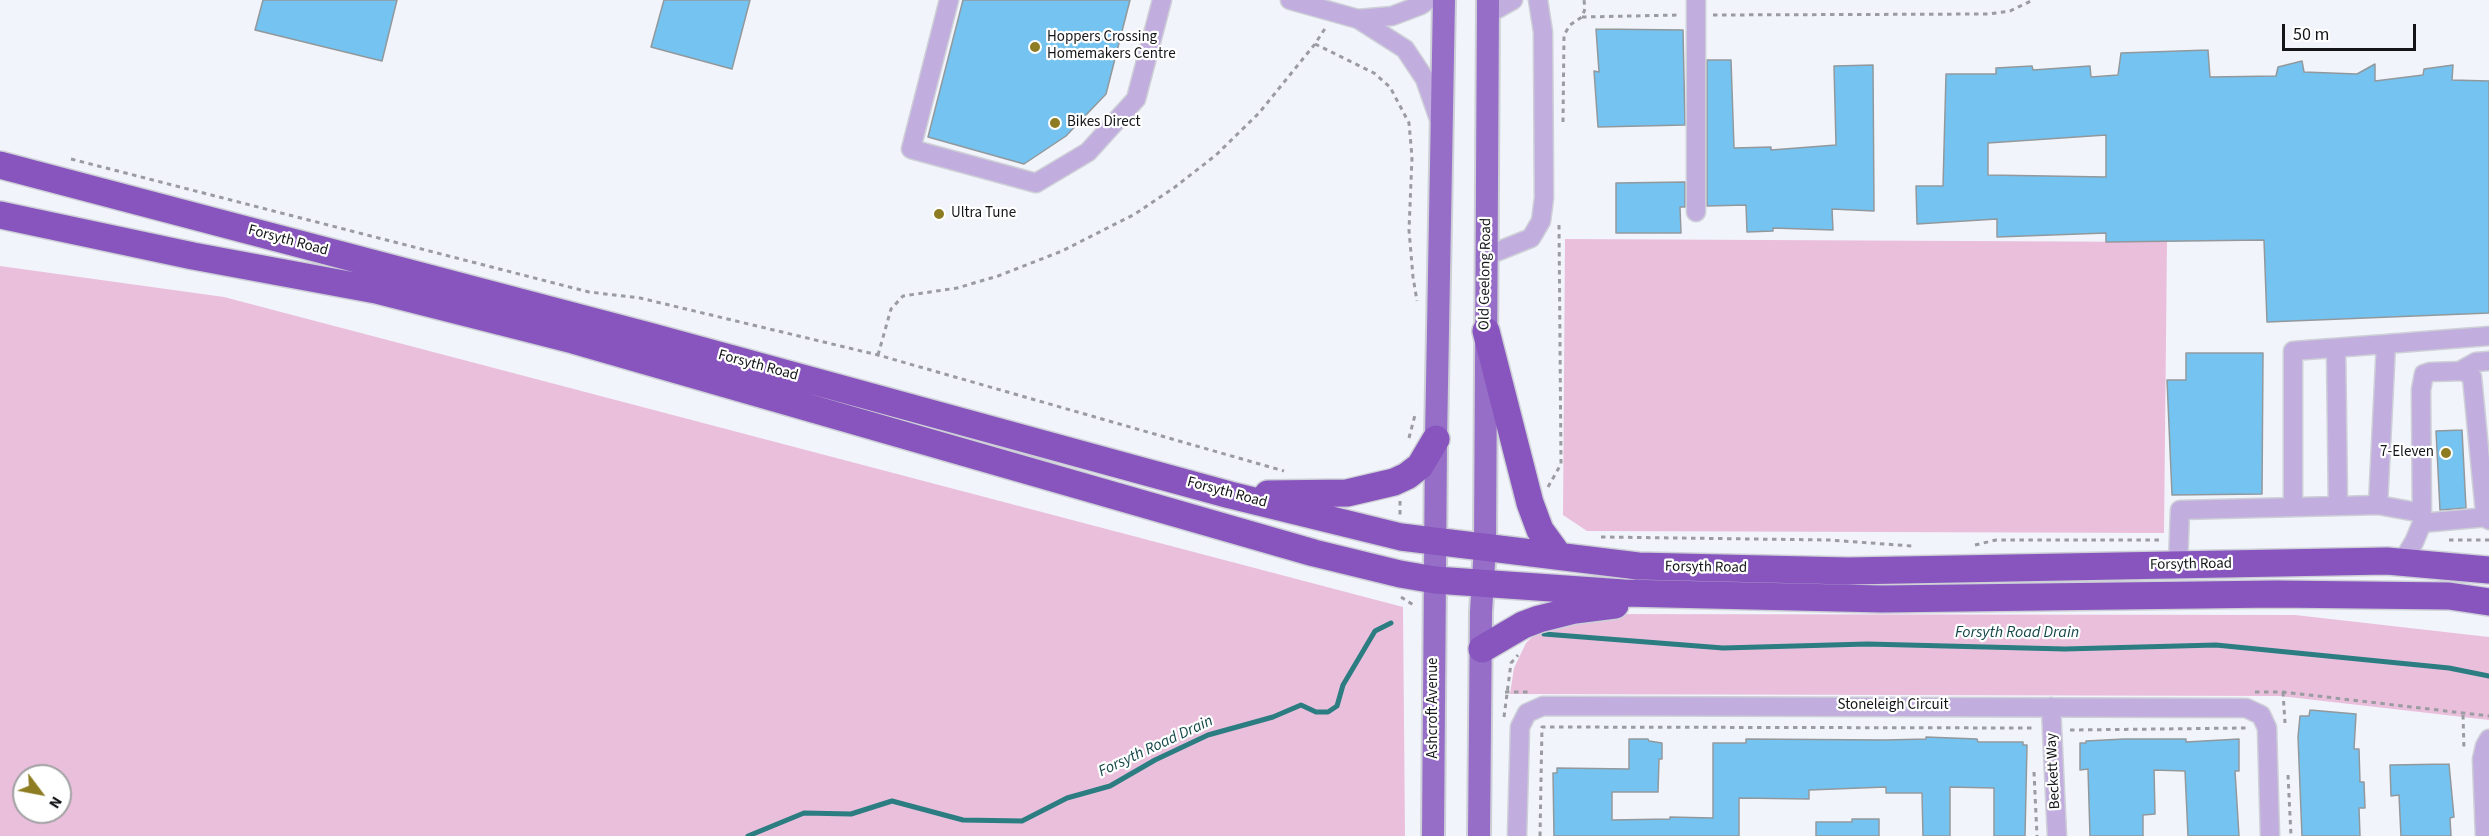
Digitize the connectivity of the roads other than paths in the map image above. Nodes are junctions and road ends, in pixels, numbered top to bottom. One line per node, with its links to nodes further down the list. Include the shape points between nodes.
1 (949, 0): 2 (street, via 911,149 1036,183 1088,152 1136,99)
2 (1162, 0)
3 (1290, 0): 8 (street)
4 (1428, 0): 11 (street, via 1392,16)
5 (1444, 0): 12 (main road)
6 (1513, 0): 9 (street)
7 (1538, 0): 16 (street, via 1543,32 1541,221 1531,238)
8 (1329, 6): 11 (street)
9 (1488, 7): 16 (main road, Old Geelong Road)
10 (1696, 8): 14 (street)
11 (1358, 19): 12 (street, via 1405,49 1425,80)
12 (1442, 126): 23 (main road)
13 (0, 165): 24 (highway, Forsyth Road, via 649,336)
14 (1696, 212)
15 (0, 215): 35 (highway, Forsyth Road, via 376,290 573,340 1302,549)
16 (1486, 256): 17 (main road, Old Geelong Road)
17 (1486, 332): 31 (main road, Old Geelong Road); 33 (highway, via 1530,502 1540,530)
18 (2489, 336): 19 (street)
19 (2386, 344): 20 (street); 25 (street)
20 (2336, 348): 26 (street); 27 (street, via 2293,351)
21 (2489, 361): 22 (street, via 2476,362)
22 (2460, 371): 28 (street, via 2472,377); 29 (street, via 2430,372 2421,380)
23 (1436, 439): 24 (highway, via 1420,466 1407,476 1372,488 1347,493); 30 (main road)
24 (1230, 495): 30 (highway, Forsyth Road)
25 (2378, 505): 26 (street); 29 (street)
26 (2338, 506): 27 (street)
27 (2293, 507): 32 (street, via 2180,510)
28 (2488, 518): 29 (street)
29 (2415, 535): 32 (highway, Forsyth Road); 34 (highway, Forsyth Road)
30 (1436, 542): 31 (highway, Forsyth Road); 35 (main road, Ashcroft Avenue)
31 (1485, 547): 33 (highway, Forsyth Road); 36 (main road, Old Geelong Road)
32 (2178, 553): 33 (highway, Forsyth Road, via 1848,571 1638,566)
33 (1559, 556)
34 (2489, 570)
35 (1435, 580): 36 (highway, Forsyth Road); 42 (main road, Ashcroft Avenue)
36 (1483, 584): 37 (highway, Forsyth Road); 39 (main road)
37 (1709, 595): 38 (highway, Forsyth Road, via 1882,599 2276,594 2449,596); 39 (highway, via 1575,610 1523,625)
38 (2489, 602)
39 (1482, 650): 43 (main road)
40 (2051, 707): 44 (street, Stoneleigh Circuit, via 1543,705 1527,713 1520,728); 45 (street, Beckett Way); 46 (street, Stoneleigh Circuit, via 2246,708 2261,715 2267,728)
41 (2489, 740): 47 (street, via 2481,759)
42 (1433, 836)
43 (1479, 836)
44 (1517, 836)
45 (2057, 836)
46 (2270, 836)
47 (2485, 836)

